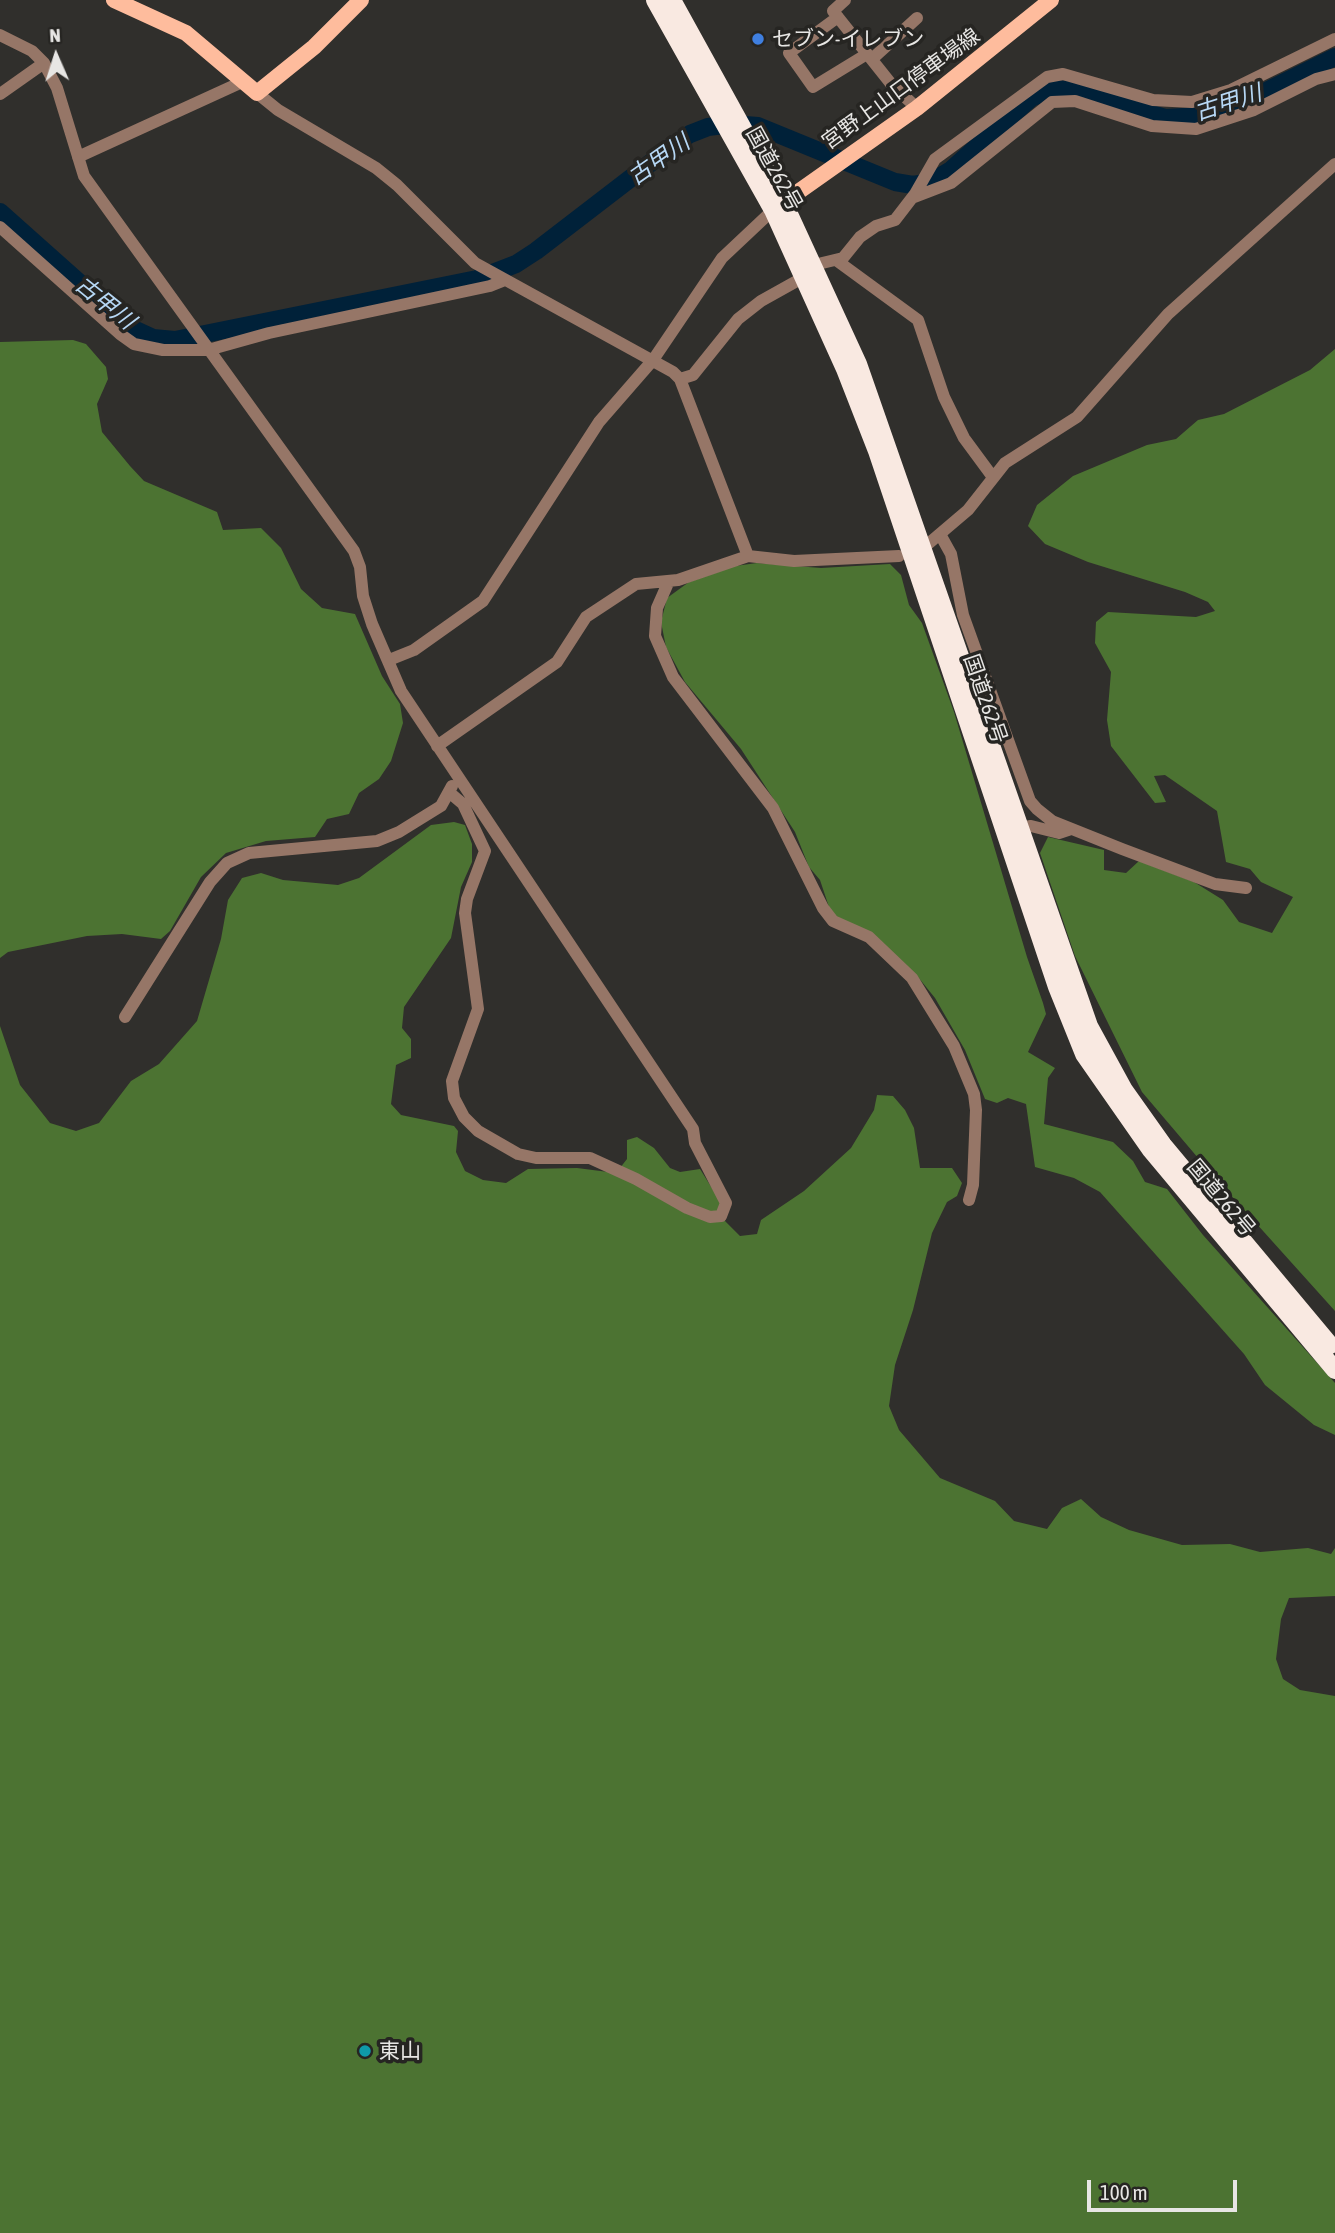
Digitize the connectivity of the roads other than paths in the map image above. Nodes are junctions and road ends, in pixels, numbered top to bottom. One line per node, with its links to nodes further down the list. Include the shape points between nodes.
1 (114, 0): 14 (main road, via 186,33)
2 (361, 0): 15 (main road, via 314,47)
3 (655, 0): 18 (highway, 国道262号)
4 (672, 0): 18 (highway, 国道262号)
5 (845, 0): 7 (street, via 833,11)
6 (1051, 0): 17 (main road, 宮野上山口停車場線)
7 (838, 17): 11 (street); 11 (street, via 789,53 813,87)
8 (918, 18): 11 (street)
9 (0, 34): 12 (street)
10 (1335, 39): 21 (street, via 1231,90 1192,102 1153,100 1063,74 1046,77 935,159)
11 (870, 56): 17 (street)
12 (44, 63): 16 (street); 19 (street, via 57,88)
13 (1335, 74): 21 (street, via 1254,110 1196,129 1152,126 1075,101 1052,102 951,183)
14 (242, 82): 15 (main road); 19 (street)
15 (257, 93): 26 (street, via 376,168 475,263)
16 (0, 94)
17 (917, 108): 22 (main road, 宮野上山口停車場線)
18 (727, 116): 22 (highway, 国道262号)
19 (78, 157): 27 (street, via 92,189)
20 (1335, 164): 30 (street, via 1168,314 1077,417)
21 (914, 196): 24 (street, via 895,220 876,226)
22 (778, 205): 25 (highway, 国道262号); 28 (street, via 722,258)
23 (0, 228): 27 (street, via 134,344 163,350)
24 (836, 260): 25 (street); 30 (street, via 918,320 944,397 964,438)
25 (809, 271): 29 (street, via 738,319 693,375); 41 (highway, 国道262号, via 858,364 886,437)
26 (503, 279): 27 (street); 28 (street)
27 (207, 349): 36 (street, via 354,551 363,596)
28 (653, 360): 29 (street); 36 (street, via 599,422 483,601 414,650)
29 (680, 379): 33 (street)
30 (992, 476): 31 (street, via 968,510)
31 (941, 536): 32 (street); 40 (street, via 951,554 963,615 1030,802 1052,821)
32 (928, 544)
33 (748, 556): 34 (street, via 794,561); 35 (street)
34 (900, 556)
35 (668, 583): 37 (street, via 636,584 621,592 586,617 557,662); 44 (street, via 657,608 654,636 673,677 773,808 823,908 834,921 869,937 912,978 954,1046 976,1110)
36 (389, 660): 37 (street, via 401,691)
37 (437, 746): 38 (street)
38 (454, 775): 39 (street); 39 (street, via 693,1129 695,1143 726,1203 721,1216 687,1208 590,1158 518,1154 485,1136 464,1117 452,1081 478,1009 465,913 485,851 463,804)
39 (450, 793): 43 (street, via 441,806 376,841 249,853 227,863 210,882)
40 (1072, 829): 41 (street, via 1059,833 1031,826); 42 (street, via 1216,884)
41 (1012, 830): 45 (highway, 国道262号, via 1108,1064 1163,1145); 46 (highway, 国道262号, via 1056,987 1084,1055 1152,1150)
42 (1246, 888)
43 (125, 1017)
44 (969, 1200)
45 (1335, 1351)
46 (1335, 1370)

